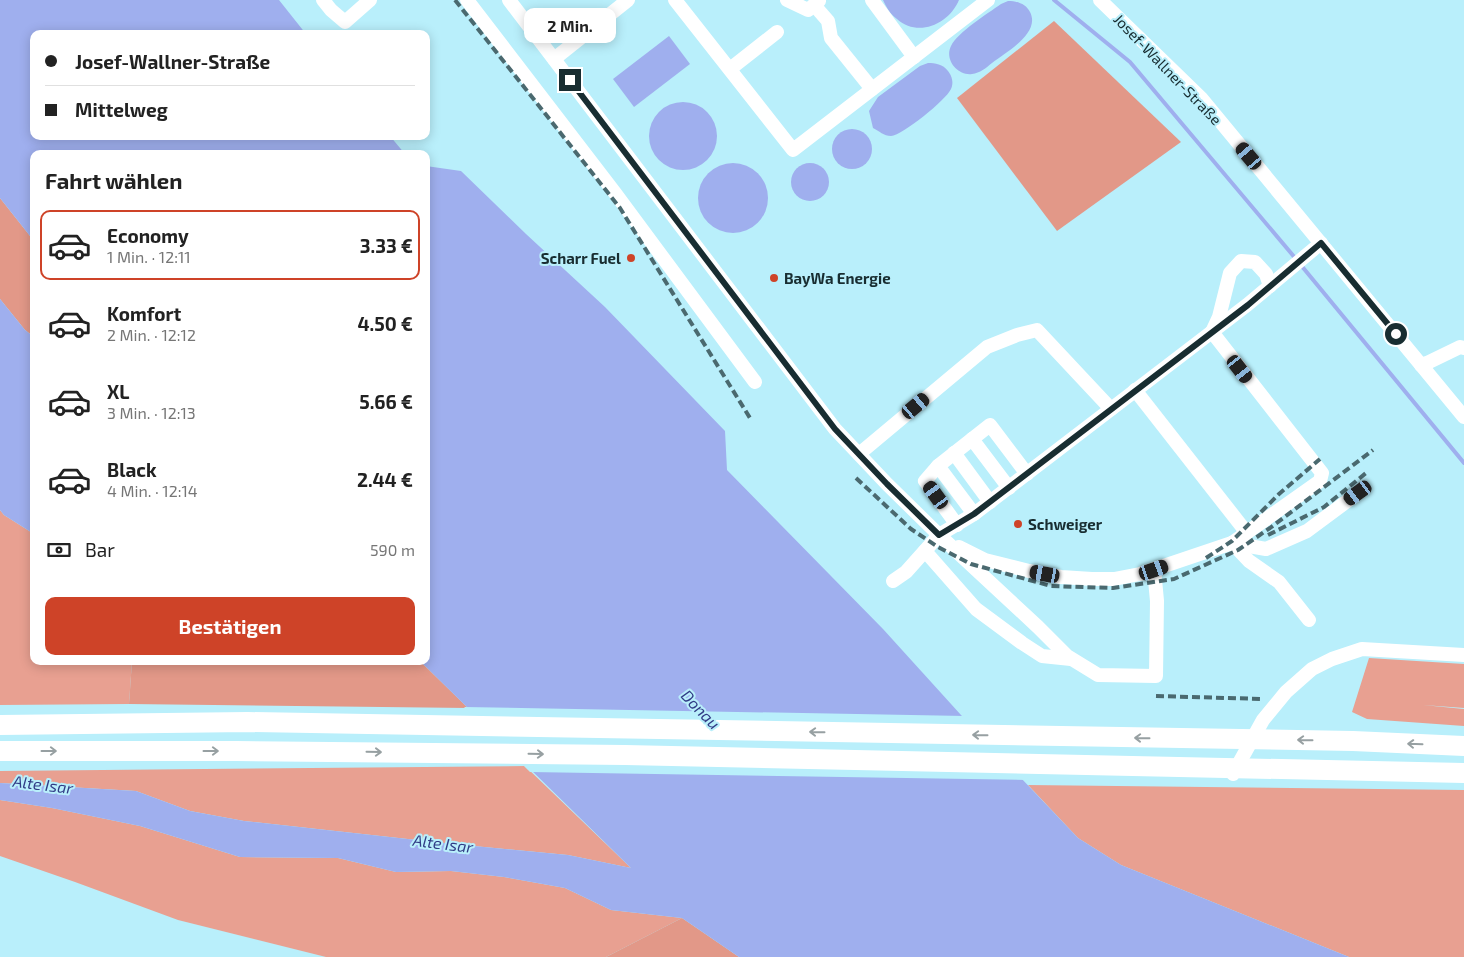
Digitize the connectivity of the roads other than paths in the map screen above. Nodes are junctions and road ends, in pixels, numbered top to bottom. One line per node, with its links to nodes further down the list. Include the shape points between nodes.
1 (323, 0): 2 (street, via 345,22)
2 (370, 0)
3 (467, 0): 22 (street)
4 (509, 0): 14 (street)
5 (628, 0): 14 (street)
6 (675, 0): 15 (street)
7 (787, 0): 11 (street, via 808,10)
8 (872, 0): 13 (street)
9 (988, 0): 13 (street)
10 (1100, 0): 17 (street, Josef-Wallner-Straße, via 1201,98)
11 (817, 2): 16 (street, via 828,21 831,38)
12 (778, 32): 15 (street)
13 (914, 58): 16 (street)
14 (554, 59): 28 (street, via 791,373)
15 (730, 69): 16 (street, via 793,150)
16 (872, 89)
17 (1321, 243): 18 (street); 21 (street, Josef-Wallner-Straße)
18 (1270, 286): 19 (street); 19 (street, via 1266,274 1255,262 1241,261 1230,273)
19 (1212, 332): 23 (street); 36 (street, via 1322,473 1320,481)
20 (1464, 348): 21 (street)
21 (1421, 365): 25 (street, Josef-Wallner-Straße)
22 (755, 382)
23 (1136, 390): 24 (street); 36 (street)
24 (1111, 409): 28 (street, via 1038,330 1017,334 987,347); 30 (street)
25 (1464, 417)
26 (972, 439): 27 (street); 30 (street, via 990,425); 31 (street)
27 (954, 453): 29 (street); 33 (street)
28 (859, 454): 37 (street)
29 (938, 466): 34 (street); 35 (street, via 925,480)
30 (1027, 474): 31 (street)
31 (1009, 488): 33 (street)
32 (1358, 493): 38 (street, via 1307,531 1266,549)
33 (990, 502): 34 (street)
34 (974, 514): 35 (street)
35 (957, 525): 37 (street)
36 (1246, 533): 38 (street)
37 (939, 535): 39 (street); 40 (street, via 985,560 1061,577 1114,579); 44 (street)
38 (1232, 543): 40 (street); 42 (street, via 1249,561 1279,582)
39 (925, 551): 41 (street); 44 (street, via 976,609 1022,644 1042,656)
40 (1154, 570): 44 (street, via 1156,676 1098,675)
41 (893, 581)
42 (1309, 620)
43 (1464, 655): 49 (street, via 1362,649 1312,669 1286,692 1263,720)
44 (1072, 660)
45 (0, 725): 46 (highway, one-way to 45, via 1353,741 248,722)
46 (1464, 746)
47 (0, 751): 48 (highway, one-way to 48, via 635,756)
48 (1464, 773)
49 (1231, 778)

